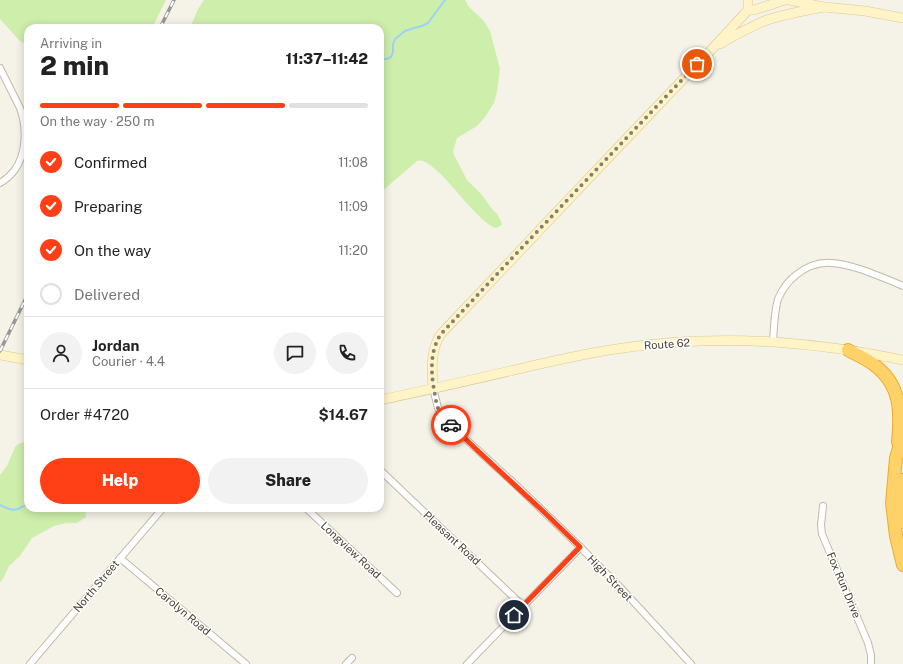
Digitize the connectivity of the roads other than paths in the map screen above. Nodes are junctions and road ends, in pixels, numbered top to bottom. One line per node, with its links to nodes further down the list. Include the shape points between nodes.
1 (748, 0): 4 (street)
2 (787, 0): 3 (street); 4 (street); 5 (street)
3 (824, 7): 5 (street); 6 (street)
4 (748, 10): 7 (street); 8 (street)
5 (775, 18): 7 (street)
6 (903, 18)
7 (764, 21): 8 (street)
8 (712, 49): 19 (street, via 441,334 433,356)
9 (0, 68): 10 (street, via 20,108)
10 (24, 122)
11 (24, 140): 12 (street, via 20,160 14,171)
12 (0, 183)
13 (903, 286): 14 (street, via 840,263 812,266 794,276 781,293 776,307)
14 (773, 342): 15 (street, Route 62); 19 (street, Route 62, via 669,343 624,348)
15 (848, 350): 18 (street, Route 62); 22 (highway, via 879,368 894,389 900,414)
16 (0, 355): 17 (street)
17 (24, 359)
18 (903, 360)
19 (433, 388): 20 (street, Route 62); 29 (street, High Street, via 438,408 444,417)
20 (384, 399)
21 (903, 434): 22 (highway)
22 (896, 458): 31 (highway, via 893,512)
23 (384, 474): 33 (street, Pleasant Road)
24 (903, 480): 28 (highway)
25 (823, 506): 40 (street, Fox Run Drive, via 822,534 868,644)
26 (160, 512): 30 (street, North Street)
27 (310, 512): 32 (street, Longview Road)
28 (903, 522)
29 (580, 547): 33 (street); 39 (street, High Street)
30 (120, 558): 35 (street, North Street); 36 (street, Carolyn Road)
31 (903, 565)
32 (397, 593)
33 (524, 606): 38 (street)
34 (352, 658): 37 (street)
35 (30, 664)
36 (246, 664)
37 (346, 664)
38 (467, 664)
39 (691, 664)
40 (871, 664)

